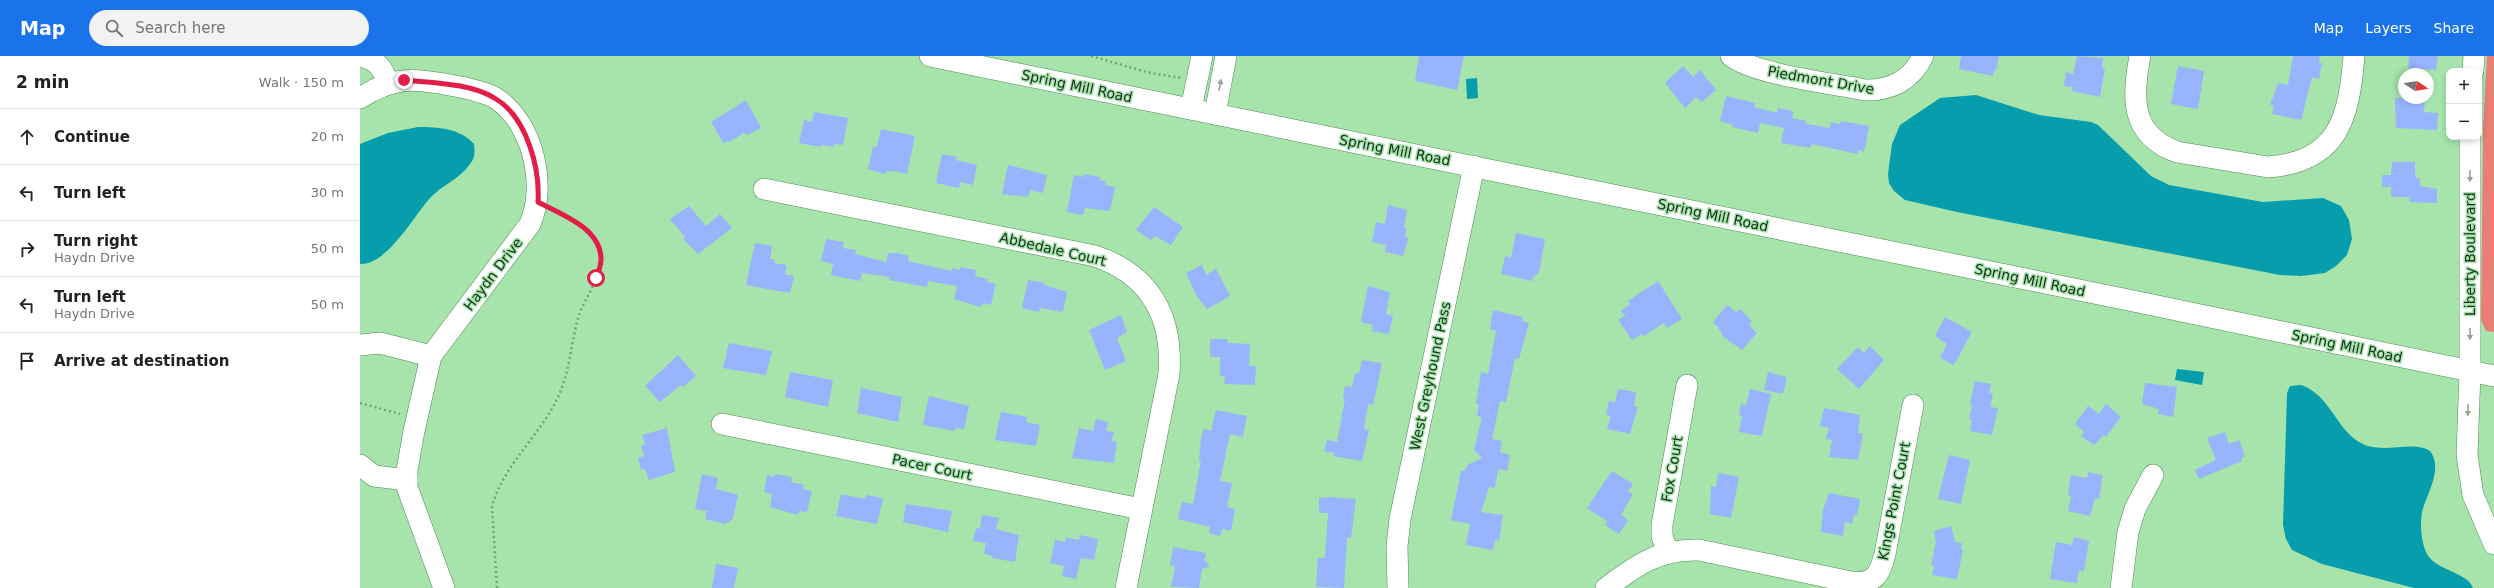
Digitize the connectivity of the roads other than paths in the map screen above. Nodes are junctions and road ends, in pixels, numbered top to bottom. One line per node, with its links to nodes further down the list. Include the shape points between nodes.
1 (360, 56): 11 (street, via 370,58 383,68)
2 (930, 56): 13 (street, Spring Mill Road)
3 (1202, 56): 13 (street)
4 (1226, 56): 14 (street, one-way to 4)
5 (1731, 56): 6 (street, Piedmont Drive, via 1747,65 1765,70 1865,90 1880,90 1893,86 1908,76)
6 (1923, 56)
7 (2140, 56): 8 (street, via 2134,94 2137,114 2148,134 2167,148 2268,168 2308,157 2332,138 2342,123 2351,93)
8 (2354, 56)
9 (2474, 56): 10 (street)
10 (2472, 68)
11 (388, 83): 12 (street, Haydn Drive); 19 (street, Haydn Drive, via 404,80 433,83 477,91 497,99 515,118 526,137 536,172 538,202 530,224)
12 (360, 98)
13 (1191, 109): 14 (street, Spring Mill Road)
14 (1215, 114): 16 (street, Spring Mill Road)
15 (2470, 140): 20 (street, Liberty Boulevard, one-way to 20)
16 (1474, 166): 20 (street, Spring Mill Road); 33 (street, West Greyhound Pass, via 1400,519 1397,546)
17 (764, 189): 28 (street, Abbedale Court, via 1095,256 1122,267 1135,277 1157,304 1165,321 1170,355 1169,374)
18 (360, 345): 19 (street, via 380,343)
19 (431, 356): 27 (street, Haydn Drive, via 417,417)
20 (2470, 372): 21 (street, Spring Mill Road); 29 (street, Liberty Boulevard, one-way to 29, via 2468,471 2477,507)
21 (2494, 376)
22 (1687, 385): 30 (street, Fox Court, via 1662,525 1662,536)
23 (1913, 405): 30 (street, Kings Point Court, via 1880,570 1873,580 1864,583 1811,574 1699,550)
24 (722, 424): 28 (street, Pacer Court)
25 (360, 465): 27 (street, via 374,476)
26 (2153, 475): 35 (street, via 2135,509 2127,539)
27 (407, 480): 31 (street, Haydn Drive, via 410,497)
28 (1141, 510): 32 (street, Abbedale Court)
29 (2494, 544)
30 (1668, 553): 34 (street, Kings Point Court, via 1652,557)
31 (444, 588)
32 (1126, 588)
33 (1398, 588)
34 (1606, 588)
35 (2121, 588)

